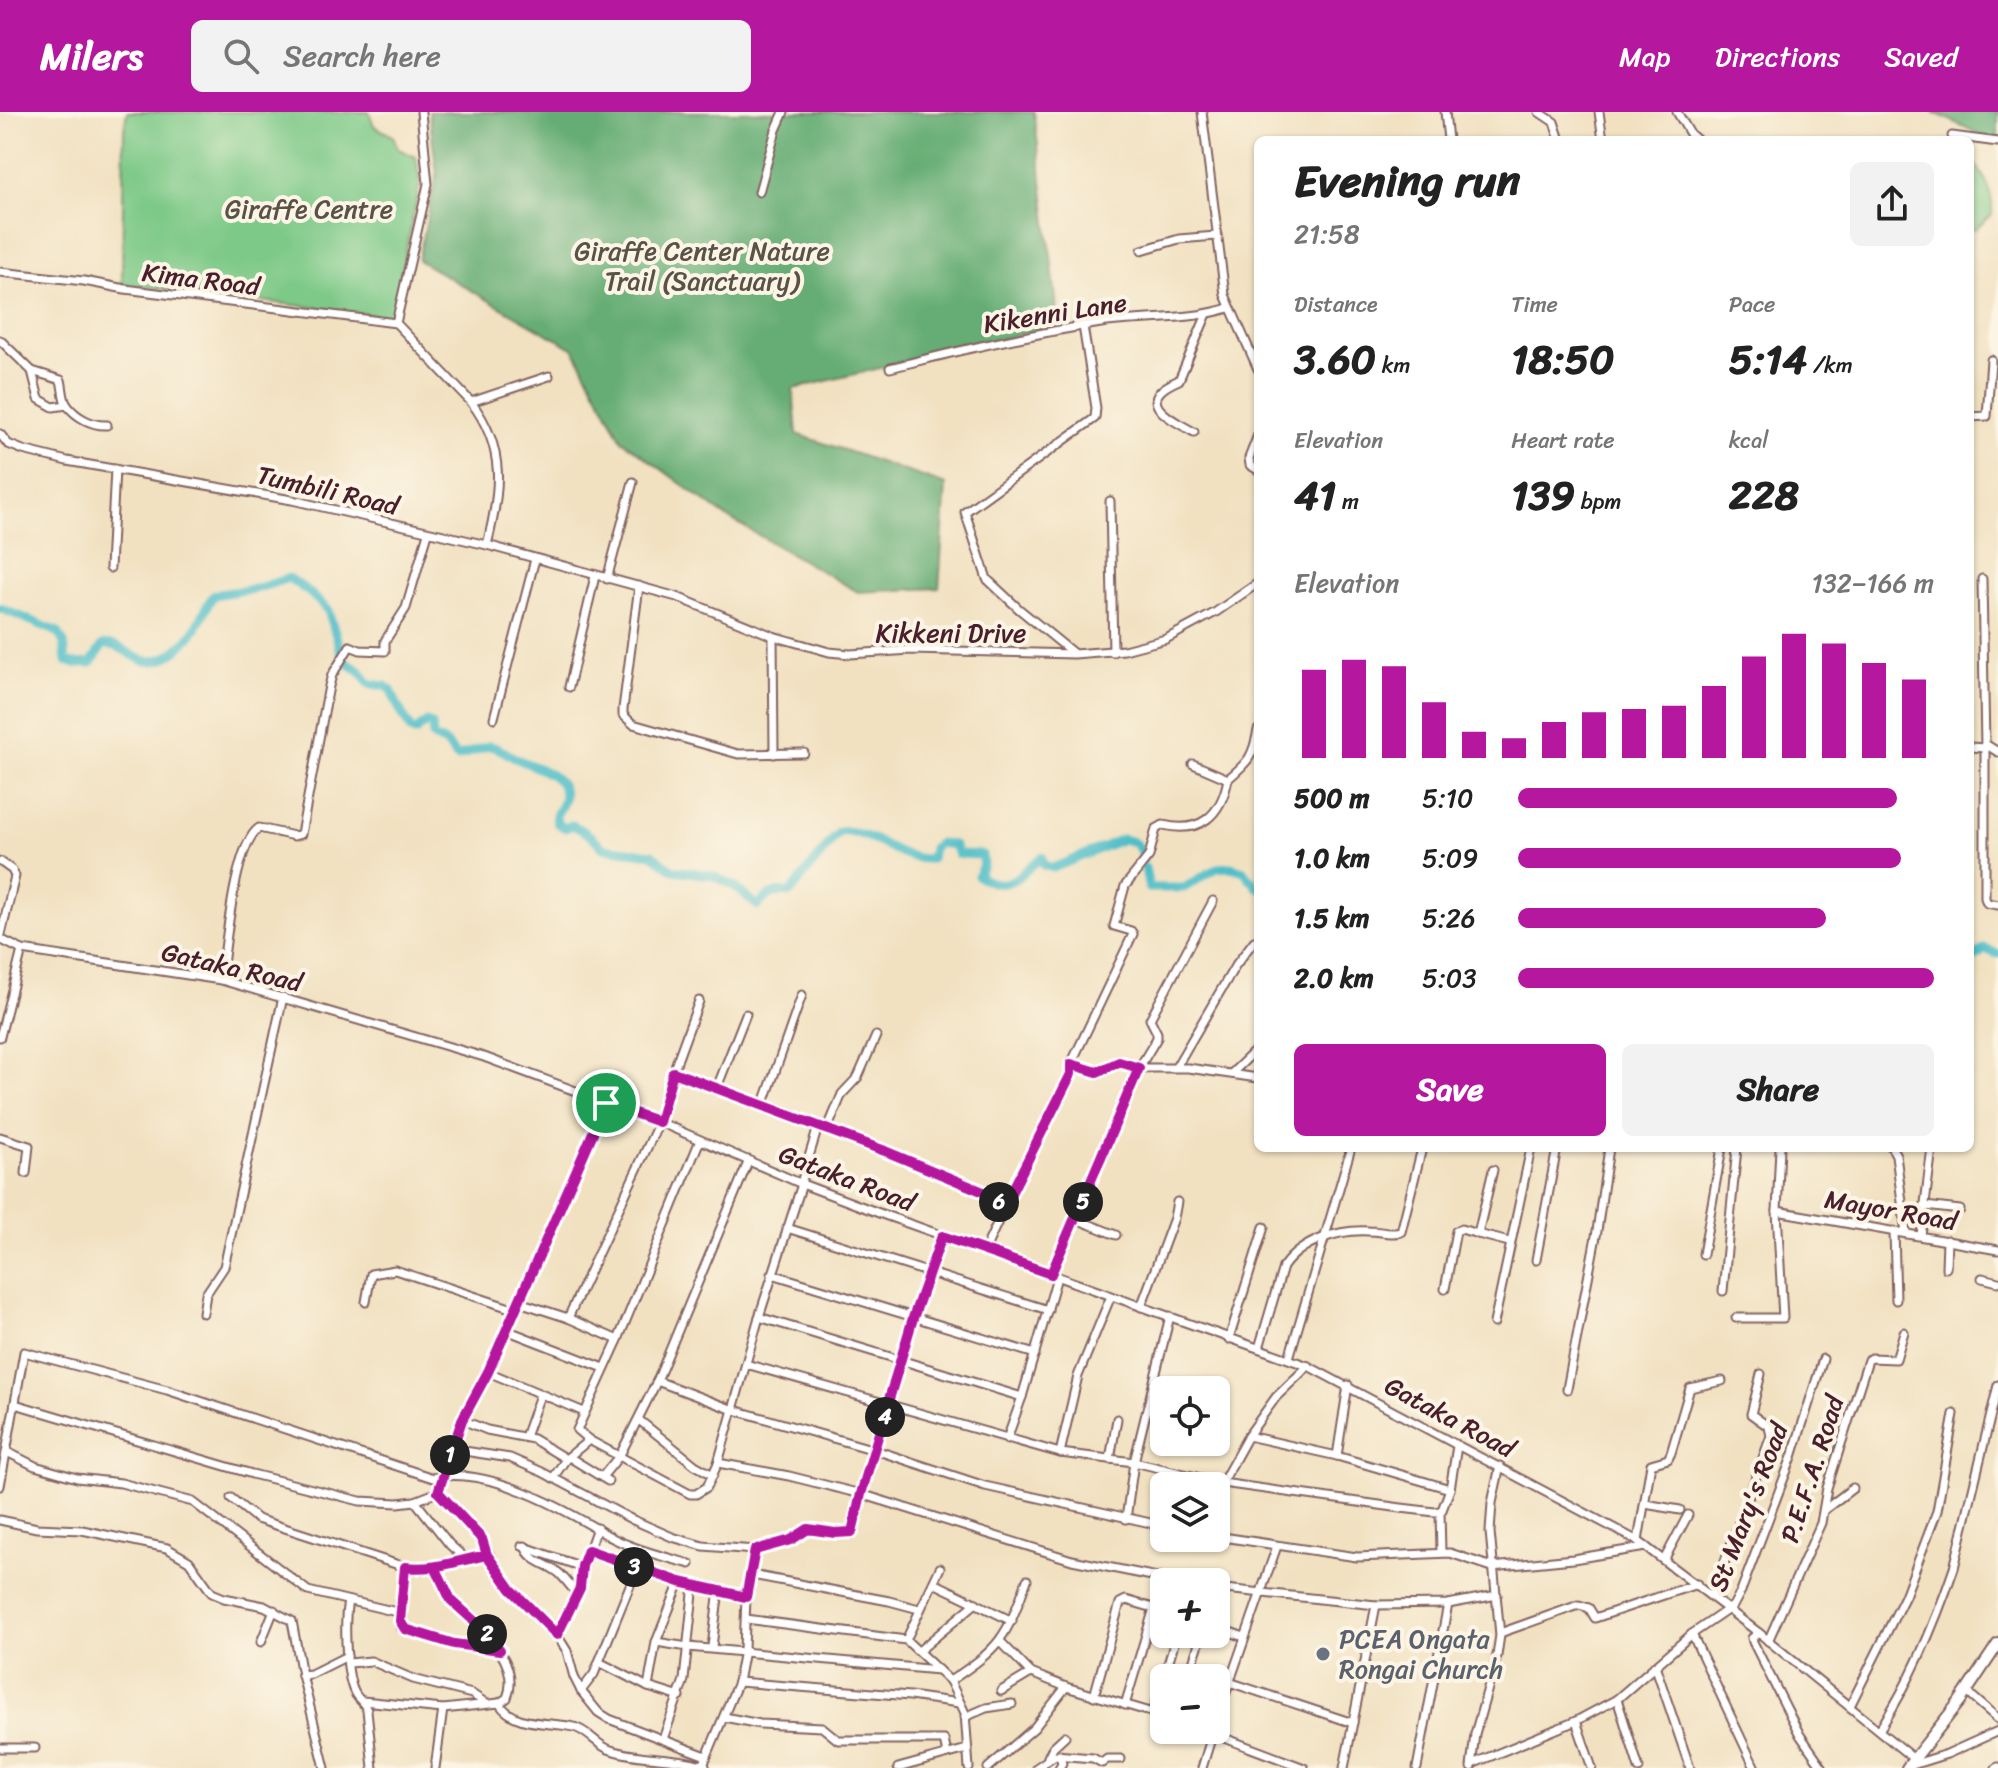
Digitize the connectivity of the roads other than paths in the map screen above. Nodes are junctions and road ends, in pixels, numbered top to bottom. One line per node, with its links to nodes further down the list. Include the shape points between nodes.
1 (421, 112): 20 (street, via 428,184)
2 (784, 112): 14 (street)
3 (1202, 112): 15 (street)
4 (1445, 112): 8 (street)
5 (1539, 112): 9 (street, via 1554,122)
6 (1599, 112): 10 (street)
7 (1677, 112): 11 (street)
8 (1448, 136)
9 (1559, 136)
10 (1602, 136)
11 (1692, 136)
12 (1974, 139): 13 (street)
13 (1998, 142)
14 (759, 192)
15 (1216, 236): 16 (street); 18 (street)
16 (1142, 250)
17 (0, 272): 20 (street, Kima Road)
18 (1229, 308): 19 (street, Kikenni Lane); 23 (street)
19 (1207, 314): 21 (street, Kikenni Lane); 32 (street, via 1179,380 1158,397 1160,412)
20 (396, 323): 28 (street)
21 (1083, 326): 25 (street, Kikenni Lane, via 1018,336); 50 (street, via 1095,418 965,512 987,579)
22 (0, 340): 26 (street)
23 (1254, 359)
24 (1991, 360): 30 (street, via 1987,416)
25 (890, 368)
26 (32, 371): 29 (street, via 61,380); 29 (street, via 39,399 53,407)
27 (549, 376): 28 (street)
28 (471, 402): 40 (street, via 488,431 499,479)
29 (67, 405): 31 (street, via 90,423)
30 (1974, 417)
31 (107, 425)
32 (1194, 432)
33 (0, 434): 36 (street, Tumbili Road, via 23,450)
34 (1254, 445): 35 (street, via 1249,458)
35 (1254, 468)
36 (115, 469): 39 (street, Tumbili Road, via 292,500); 42 (street)
37 (633, 482): 44 (street)
38 (1110, 501): 49 (street)
39 (428, 533): 40 (street, Tumbili Road); 71 (street, via 406,608 385,641 385,651 352,646 329,686 301,834 259,828 246,844)
40 (487, 545): 41 (street, Tumbili Road)
41 (535, 559): 43 (street, Tumbili Road); 52 (street)
42 (110, 568)
43 (595, 576): 44 (street, Tumbili Road); 51 (street)
44 (607, 579): 46 (street, Tumbili Road)
45 (1982, 579): 53 (street)
46 (639, 586): 48 (street, Kikkeni Drive); 58 (street, via 626,719 738,754)
47 (1254, 586): 49 (street, Kikkeni Drive, via 1166,639)
48 (773, 636): 50 (street, Kikkeni Drive, via 850,654); 58 (street)
49 (1113, 652): 50 (street, Kikkeni Drive)
50 (1074, 654)
51 (569, 687)
52 (494, 718)
53 (1985, 746): 54 (street); 56 (street); 67 (street, via 1985,898)
54 (1974, 747)
55 (1254, 750): 59 (street)
56 (1998, 752)
57 (804, 753): 58 (street)
58 (774, 754)
59 (1249, 761): 61 (street); 62 (street)
60 (1193, 764): 62 (street)
61 (1254, 764)
62 (1228, 779): 66 (street, via 1212,816 1183,828 1156,829 1149,856 1127,882)
63 (1, 862): 68 (street, via 15,876)
64 (1116, 888): 66 (street)
65 (1213, 901): 81 (street, via 1150,1019 1157,1035)
66 (1120, 902): 79 (street, via 1114,928 1133,934)
67 (1998, 905)
68 (0, 939): 70 (street, Gataka Road)
69 (1254, 941): 80 (street)
70 (22, 950): 71 (street, Gataka Road); 77 (street)
71 (221, 980): 73 (street, Gataka Road)
72 (802, 995): 87 (street)
73 (283, 997): 86 (street, Gataka Road, via 484,1057); 142 (street, via 224,1267 206,1294)
74 (699, 1001): 82 (street)
75 (746, 1014): 85 (street)
76 (876, 1036): 90 (street)
77 (0, 1037)
78 (1254, 1052): 83 (street)
79 (1071, 1064): 81 (street, via 1097,1072 1119,1062); 109 (street, via 1043,1134)
80 (1176, 1067): 81 (street); 83 (street)
81 (1139, 1068): 112 (street)
82 (673, 1072): 85 (street); 88 (street)
83 (1232, 1073): 84 (street)
84 (1254, 1077)
85 (716, 1090): 87 (street)
86 (606, 1103): 88 (street, Gataka Road); 139 (street)
87 (763, 1106): 89 (street)
88 (659, 1122): 92 (street, Gataka Road); 145 (street)
89 (818, 1127): 90 (street); 106 (street)
90 (827, 1130): 109 (street, via 986,1193)
91 (0, 1137): 105 (street, via 29,1146)
92 (700, 1140): 103 (street, Gataka Road); 152 (street)
93 (1350, 1152): 121 (street)
94 (1421, 1152): 121 (street, via 1401,1232)
95 (1530, 1152): 123 (street)
96 (1556, 1152): 127 (street)
97 (1608, 1152): 167 (street)
98 (1721, 1152): 126 (street)
99 (1737, 1152): 135 (street)
100 (1780, 1152): 111 (street)
101 (1894, 1152): 116 (street)
102 (1932, 1152): 108 (street)
103 (749, 1160): 106 (street, Gataka Road); 163 (street)
104 (1493, 1170): 117 (street)
105 (26, 1173)
106 (802, 1183): 114 (street); 120 (street, Gataka Road)
107 (1177, 1202): 140 (street)
108 (1925, 1206): 110 (street); 119 (street)
109 (1003, 1209): 124 (street)
110 (1960, 1210)
111 (1777, 1211): 115 (street, Mayor Road); 147 (street, via 1783,1318)
112 (1076, 1219): 118 (street); 131 (street)
113 (1264, 1227): 151 (street)
114 (787, 1228): 129 (street); 130 (street)
115 (1894, 1231): 116 (street, Mayor Road); 137 (street)
116 (1906, 1233): 119 (street, Mayor Road)
117 (1478, 1234): 123 (street); 134 (street, via 1456,1231)
118 (1116, 1235)
119 (1921, 1235): 122 (street, Mayor Road)
120 (942, 1236): 124 (street, Gataka Road); 129 (street)
121 (1325, 1236): 153 (street, via 1283,1267); 155 (street)
122 (1947, 1240): 125 (street, Mayor Road); 128 (street)
123 (1509, 1242): 148 (street)
124 (985, 1250): 131 (street, Gataka Road)
125 (1998, 1250)
126 (1703, 1254)
127 (1536, 1260)
128 (1946, 1268)
129 (930, 1272): 141 (street); 146 (street)
130 (772, 1274): 144 (street); 146 (street)
131 (1054, 1276): 136 (street, Gataka Road); 141 (street)
132 (1982, 1278): 133 (street)
133 (1998, 1282)
134 (1445, 1289)
135 (1723, 1291)
136 (1111, 1296): 140 (street, Gataka Road); 186 (street, via 1073,1392)
137 (1896, 1300)
138 (366, 1302): 139 (street, via 371,1274 393,1270)
139 (517, 1306): 145 (street); 149 (street)
140 (1141, 1307): 143 (street, Gataka Road)
141 (1048, 1310): 154 (street)
142 (203, 1313)
143 (1170, 1316): 151 (street, Gataka Road); 191 (street)
144 (759, 1317): 157 (street); 158 (street)
145 (568, 1318): 152 (street)
146 (913, 1318): 154 (street); 157 (street)
147 (1736, 1318)
148 (1494, 1323)
149 (506, 1330): 160 (street); 161 (street)
150 (1904, 1332): 209 (street, P.E.F.A. Road, via 1896,1359 1868,1360)
151 (1229, 1339): 153 (street, Gataka Road)
152 (618, 1340): 160 (street)
153 (1259, 1348): 155 (street, Gataka Road)
154 (1035, 1354): 169 (street)
155 (1289, 1358): 159 (street, Gataka Road)
156 (1823, 1359): 254 (street, St Mary's Road, via 1741,1591)
157 (901, 1361): 169 (street); 171 (street)
158 (746, 1364): 171 (street); 172 (street)
159 (1308, 1366): 165 (street, Gataka Road); 178 (street, via 1276,1397)
160 (604, 1368): 173 (street)
161 (488, 1372): 168 (street); 176 (street)
162 (1761, 1374): 245 (street, via 1751,1414 1769,1427 1771,1436)
163 (657, 1381): 172 (street); 177 (street)
164 (1722, 1381): 207 (street, via 1690,1388 1668,1459 1651,1464)
165 (1348, 1385): 182 (street, Gataka Road); 188 (street)
166 (1998, 1385): 308 (street, via 1945,1595 1902,1695)
167 (1567, 1389)
168 (540, 1395): 173 (street); 179 (street)
169 (1022, 1397): 180 (street)
170 (15, 1404): 185 (street); 196 (street, via 24,1352 167,1390 433,1478); 206 (street, via 360,1501)
171 (889, 1406): 180 (street); 184 (street)
172 (731, 1409): 184 (street); 192 (street)
173 (584, 1412): 181 (street, via 577,1430)
174 (1954, 1414): 300 (street, via 1937,1511 1905,1596)
175 (1117, 1419): 190 (street)
176 (462, 1420): 179 (street); 183 (street)
177 (639, 1420): 187 (street); 197 (street)
178 (1248, 1436): 188 (street); 195 (street)
179 (525, 1437): 189 (street)
180 (1007, 1439): 186 (street)
181 (589, 1440): 187 (street); 189 (street)
182 (1457, 1446): 193 (street, Gataka Road); 202 (street)
183 (451, 1449): 196 (street); 198 (street, via 510,1458)
184 (875, 1450): 204 (street); 212 (street, via 985,1486)
185 (7, 1452): 200 (street); 247 (street, via 77,1478 121,1483 193,1502 308,1591)
186 (1060, 1453): 190 (street)
187 (620, 1455): 189 (street, via 605,1479); 197 (street, via 690,1494 703,1492)
188 (1337, 1456): 202 (street)
189 (568, 1458): 198 (street)
190 (1110, 1459): 191 (street)
191 (1134, 1462): 194 (street); 212 (street)
192 (718, 1463): 197 (street); 204 (street)
193 (1500, 1466): 217 (street, Gataka Road); 230 (street, via 1492,1503)
194 (1176, 1472)
195 (1228, 1472)
196 (446, 1475): 203 (street); 215 (street, via 520,1488)
197 (713, 1475)
198 (553, 1478): 221 (street, via 672,1537 703,1546)
199 (1230, 1484): 210 (street)
200 (0, 1486)
201 (1853, 1488): 209 (street)
202 (1450, 1489): 210 (street)
203 (438, 1492): 206 (street); 223 (street, via 482,1539)
204 (861, 1494): 221 (street, via 850,1533 808,1529); 234 (street, via 1072,1560)
205 (231, 1498): 227 (street, via 257,1519)
206 (415, 1501): 224 (street)
207 (1645, 1504): 208 (street); 217 (street)
208 (1680, 1510)
209 (1824, 1510): 267 (street, P.E.F.A. Road)
210 (1440, 1512): 222 (street)
211 (1688, 1515): 225 (street)
212 (1126, 1519): 214 (street)
213 (0, 1520): 253 (street, via 167,1548 189,1561 212,1593)
214 (1150, 1523)
215 (597, 1528): 220 (street); 226 (street)
216 (1230, 1538): 218 (street)
217 (1638, 1541): 219 (street, Gataka Road)
218 (1277, 1546): 222 (street, via 1357,1557); 243 (street)
219 (1646, 1547): 225 (street, Gataka Road); 230 (street)
220 (588, 1550): 229 (street); 231 (street)
221 (755, 1550): 233 (street)
222 (1441, 1552): 230 (street)
223 (487, 1555): 224 (street); 263 (street, via 511,1589)
224 (466, 1559): 228 (street)
225 (1664, 1560): 239 (street, Gataka Road)
226 (690, 1564)
227 (405, 1567): 228 (street); 255 (street)
228 (435, 1567): 273 (street, via 451,1600)
229 (582, 1567): 242 (street); 242 (street, via 522,1546)
230 (1492, 1567): 244 (street)
231 (637, 1568): 236 (street); 277 (street)
232 (940, 1568): 237 (street)
233 (752, 1575): 246 (street); 252 (street)
234 (1150, 1576)
235 (1027, 1580): 257 (street)
236 (680, 1582): 238 (street); 269 (street)
237 (934, 1583): 248 (street); 252 (street)
238 (694, 1584): 240 (street); 271 (street)
239 (1697, 1584): 245 (street, Gataka Road); 260 (street, via 1595,1618 1579,1605)
240 (719, 1589): 246 (street); 272 (street)
241 (1230, 1590): 243 (street)
242 (577, 1594): 263 (street)
243 (1262, 1594): 250 (street); 264 (street)
244 (1497, 1595): 249 (street); 260 (street)
245 (1712, 1596): 254 (street, Gataka Road)
246 (746, 1597): 256 (street)
247 (348, 1601): 255 (street); 276 (street)
248 (976, 1603): 257 (street); 275 (street)
249 (1448, 1604): 250 (street); 335 (street)
250 (1376, 1605): 307 (street)
251 (1150, 1607): 291 (street, via 1120,1603)
252 (919, 1609): 265 (street)
253 (274, 1610): 268 (street); 281 (street, via 295,1625)
254 (1727, 1610): 261 (street, Gataka Road); 262 (street, St Mary's Road)
255 (401, 1613): 273 (street, via 405,1629 454,1644)
256 (746, 1619): 265 (street); 274 (street)
257 (1012, 1621): 266 (street)
258 (1150, 1621): 299 (street)
259 (1230, 1632): 264 (street)
260 (1500, 1633): 324 (street)
261 (1759, 1633): 267 (street, Gataka Road); 340 (street, via 1753,1642 1800,1735)
262 (1692, 1634): 278 (street, St Mary's Road); 339 (street)
263 (557, 1635): 288 (street)
264 (1244, 1637): 282 (street)
265 (906, 1640): 275 (street)
266 (1000, 1641): 280 (street); 283 (street)
267 (1768, 1641): 300 (street, Gataka Road)
268 (261, 1642)
269 (656, 1642): 271 (street); 286 (street)
270 (1998, 1644): 290 (highway)
271 (688, 1647): 272 (street); 292 (street)
272 (712, 1647): 274 (street)
273 (500, 1650): 296 (street, via 510,1689)
274 (744, 1650): 279 (street); 284 (street)
275 (920, 1650): 279 (street)
276 (348, 1660): 281 (street); 294 (street, via 355,1693); 295 (street, via 371,1661)
277 (599, 1662): 286 (street); 288 (street)
278 (1655, 1665): 293 (street, St Mary's Road); 338 (street)
279 (938, 1670): 283 (street)
280 (1031, 1673): 287 (street); 289 (street)
281 (302, 1675): 325 (street)
282 (1230, 1679)
283 (950, 1681): 297 (street)
284 (738, 1682): 297 (street); 303 (street)
285 (1230, 1682): 307 (street)
286 (648, 1687): 292 (street)
287 (1066, 1687): 291 (street); 330 (street, via 1034,1728)
288 (581, 1691): 311 (street, via 609,1719)
289 (1001, 1691)
290 (1966, 1691): 305 (street); 322 (highway)
291 (1094, 1696): 299 (street)
292 (680, 1697): 311 (street)
293 (1617, 1699): 306 (street, St Mary's Road); 337 (street)
294 (363, 1701): 301 (street); 326 (street)
295 (484, 1702): 296 (street); 301 (street)
296 (499, 1703): 321 (street, via 530,1722 574,1727 610,1750)
297 (959, 1703): 304 (street)
298 (1012, 1704): 304 (street)
299 (1125, 1705): 302 (street)
300 (1850, 1706): 308 (street, Gataka Road)
301 (443, 1709): 327 (street)
302 (1150, 1712)
303 (724, 1717): 317 (street, via 822,1727 838,1740 944,1740); 321 (street)
304 (965, 1717): 316 (street)
305 (1998, 1719)
306 (1576, 1721): 324 (street, St Mary's Road); 336 (street)
307 (1353, 1723): 334 (street)
308 (1880, 1729): 322 (street, Gataka Road)
309 (1998, 1731): 322 (street)
310 (1065, 1736): 318 (street)
311 (663, 1739): 321 (street)
312 (1230, 1739): 333 (street)
313 (1209, 1744): 332 (street)
314 (0, 1748): 315 (street)
315 (35, 1748)
316 (967, 1749): 317 (street); 329 (street)
317 (947, 1754): 328 (street)
318 (1047, 1759): 320 (street); 331 (street)
319 (1121, 1759): 323 (street, via 1107,1759)
320 (1062, 1763): 323 (street, via 1093,1758)
321 (704, 1764)
322 (1911, 1764)
323 (1102, 1765)
324 (1472, 1766)
325 (325, 1768)
326 (373, 1768)
327 (435, 1768)
328 (898, 1768)
329 (969, 1768)
330 (988, 1768)
331 (1036, 1768)
332 (1202, 1768)
333 (1304, 1768)
334 (1344, 1768)
335 (1417, 1768)
336 (1592, 1768)
337 (1639, 1768)
338 (1690, 1768)
339 (1755, 1768)
340 (1823, 1768)

